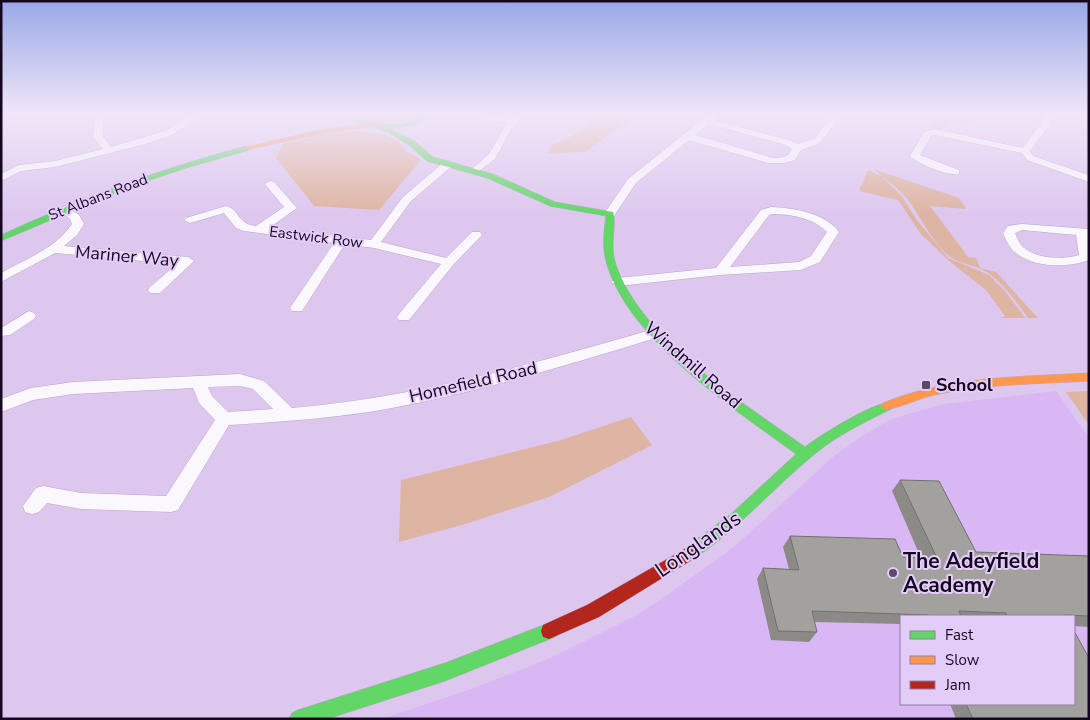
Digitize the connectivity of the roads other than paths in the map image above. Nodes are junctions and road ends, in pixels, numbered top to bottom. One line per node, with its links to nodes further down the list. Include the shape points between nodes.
1 (107, 148): 13 (street)
2 (119, 148): 13 (street)
3 (225, 148): 26 (street, St Albans Road, via 90,189)
4 (250, 148): 23 (street, St Albans Road, via 157,174)
5 (416, 148): 15 (street, via 430,158)
6 (496, 148): 18 (street, via 492,156)
7 (673, 148): 24 (street, via 632,181)
8 (728, 148): 9 (street, via 783,161 791,158)
9 (797, 148)
10 (920, 148): 19 (street, via 915,156)
11 (1005, 148): 14 (street)
12 (1028, 148): 14 (street)
13 (109, 150): 17 (street, via 55,164)
14 (1025, 152): 21 (street, via 1030,158)
15 (448, 164): 18 (street); 32 (street, Eastwick Row, via 408,199)
16 (3, 166): 17 (street)
17 (19, 168): 20 (street)
18 (475, 171): 24 (street, via 553,204)
19 (955, 172)
20 (1, 178)
21 (1089, 179)
22 (270, 184): 27 (street, Eastwick Row, via 291,208)
23 (65, 209): 30 (street, St Albans Road); 33 (street, via 78,224 74,233)
24 (610, 214): 37 (street, Windmill Road, via 608,249)
25 (190, 220): 27 (street, Eastwick Row, via 226,209 240,226)
26 (1, 226)
27 (257, 231): 31 (street, Eastwick Row)
28 (1085, 232): 28 (street, via 1022,227 1012,228 1009,233 1022,252 1043,259 1076,261 1084,257)
29 (476, 235): 34 (street)
30 (1, 238)
31 (341, 241): 32 (street, Eastwick Row); 39 (street)
32 (374, 244): 34 (street, Eastwick Row)
33 (51, 249): 36 (street); 38 (street, Mariner Way, via 188,261)
34 (449, 262): 41 (street)
35 (720, 271): 35 (street, via 810,263 816,259 831,229 783,210 769,210); 37 (street)
36 (1, 278)
37 (618, 282): 43 (street, Windmill Road, via 640,319)
38 (155, 290)
39 (297, 308)
40 (29, 316): 42 (street)
41 (404, 317)
42 (3, 332)
43 (654, 334): 47 (street, Homefield Road, via 449,390 371,405); 49 (street, Windmill Road, via 723,393)
44 (1089, 377): 49 (street, Longlands, via 983,383 933,391 895,402 858,420)
45 (198, 381): 46 (street, via 73,388 31,394); 47 (street, via 240,380 258,385); 48 (street, via 205,398)
46 (1, 406)
47 (289, 415): 48 (street, Homefield Road)
48 (224, 419): 50 (street, via 171,504 81,501 43,494)
49 (805, 454): 51 (street, Longlands, via 757,501 708,542 593,611 445,672)
50 (32, 506)
51 (298, 719)

